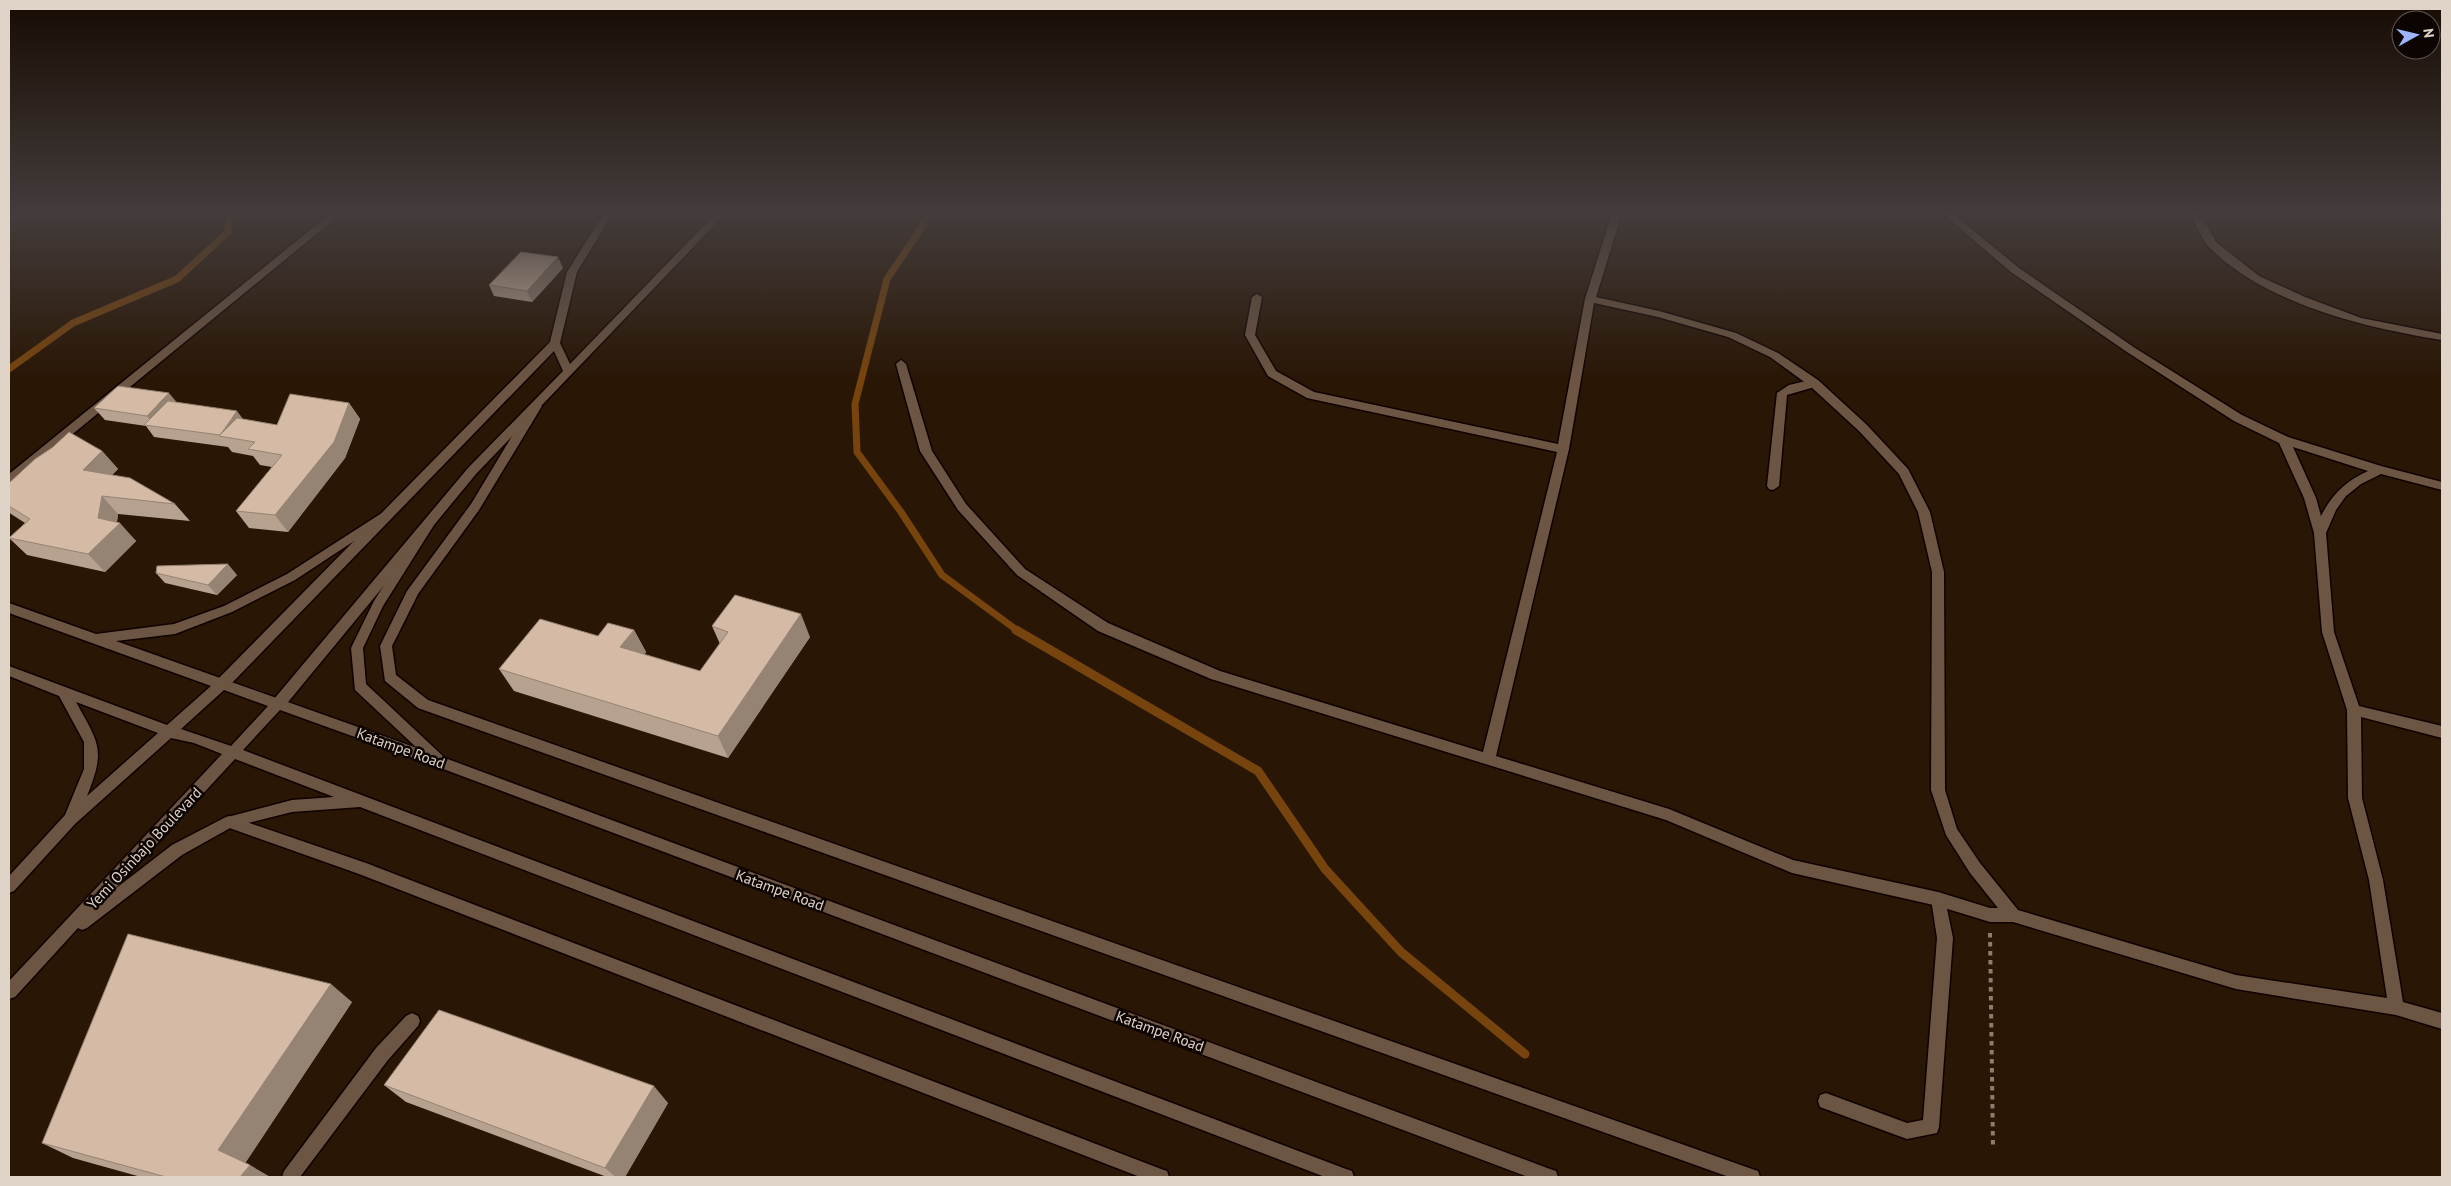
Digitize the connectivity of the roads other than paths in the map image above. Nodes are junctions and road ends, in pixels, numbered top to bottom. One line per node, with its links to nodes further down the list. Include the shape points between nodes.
1 (271, 268): 18 (street)
2 (574, 268): 10 (street)
3 (669, 268): 12 (street)
4 (1600, 268): 8 (street)
5 (2013, 268): 15 (street, via 2131,350 2238,418)
6 (2243, 268): 9 (street, via 2255,278 2301,299 2359,321)
7 (1257, 297): 16 (street, via 1250,335 1272,372 1311,395)
8 (1590, 299): 13 (street, via 1732,335 1774,355); 16 (street)
9 (2442, 337)
10 (554, 343): 12 (street); 21 (street, via 476,426)
11 (901, 364): 34 (street, via 926,451 962,507 1021,572 1103,628 1216,675)
12 (569, 372): 14 (street)
13 (1814, 383): 19 (street, via 1782,393); 41 (street, via 1904,472 1924,512 1938,572 1938,790 1951,831 1975,868)
14 (536, 406): 22 (street, via 472,471); 52 (street, via 475,507 413,591 386,646 390,677 423,704)
15 (2284, 440): 17 (street); 23 (street, via 2310,498)
16 (1563, 450): 34 (street)
17 (2380, 470): 20 (street); 23 (street, via 2355,480 2332,504)
18 (9, 480)
19 (1773, 486)
20 (2442, 486)
21 (385, 515): 25 (street, via 291,577 228,609 175,629); 27 (street)
22 (428, 525): 29 (street, Yemi Osinbajo Boulevard); 35 (street, via 378,604 357,648 360,686)
23 (2320, 533): 30 (street, via 2328,632)
24 (9, 608): 25 (street, Katampe Road)
25 (95, 639): 27 (street, Katampe Road)
26 (9, 671): 28 (street)
27 (223, 683): 29 (street, Katampe Road); 31 (street)
28 (65, 694): 31 (street); 37 (street, via 91,742 91,769)
29 (278, 703): 33 (street, Yemi Osinbajo Boulevard); 35 (street, Katampe Road)
30 (2354, 710): 32 (street); 44 (street, via 2355,798 2376,880)
31 (170, 732): 33 (street); 37 (street)
32 (2442, 732)
33 (233, 753): 36 (street); 42 (street, Yemi Osinbajo Boulevard)
34 (1488, 759): 40 (street, via 1670,815 1792,866)
35 (443, 763): 51 (street, Katampe Road)
36 (364, 802): 38 (street, via 292,806); 50 (street)
37 (70, 820): 39 (street)
38 (229, 822): 42 (street, via 177,850); 49 (street, via 361,868)
39 (9, 886)
40 (1938, 899): 41 (street, via 1990,915); 47 (street, via 1945,938 1932,1127 1907,1131)
41 (2013, 915): 44 (street, via 2236,982)
42 (43, 954): 43 (street, Yemi Osinbajo Boulevard)
43 (9, 992)
44 (2396, 1006): 46 (street)
45 (412, 1021): 48 (street, via 382,1054)
46 (2442, 1021)
47 (1826, 1101)
48 (290, 1177)
49 (1161, 1177)
50 (1346, 1177)
51 (1550, 1177)
52 (1752, 1177)

